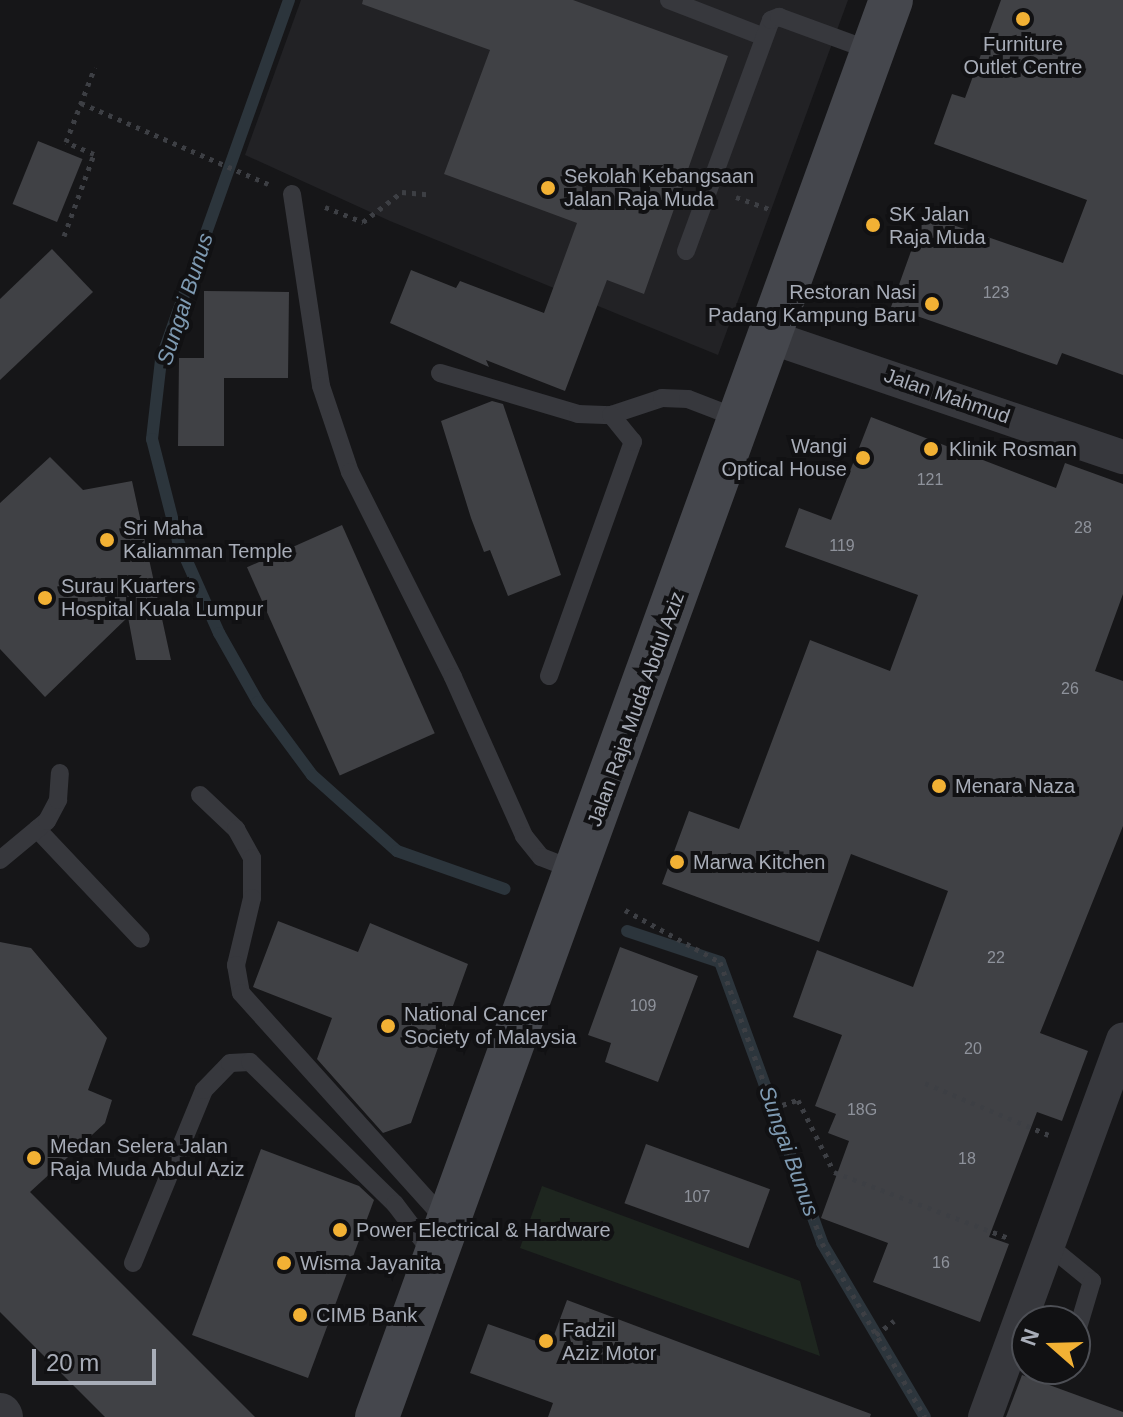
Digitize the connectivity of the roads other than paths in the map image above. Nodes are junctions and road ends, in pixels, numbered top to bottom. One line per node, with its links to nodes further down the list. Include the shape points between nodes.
1 (669, 0): 3 (lane)
2 (891, 0): 4 (main road, Jalan Raja Muda Abdul Aziz)
3 (762, 36): 4 (lane, via 779,17); 6 (lane)
4 (872, 51): 7 (main road, Jalan Raja Muda Abdul Aziz)
5 (292, 194): 17 (lane, via 321,386 350,472 524,836)
6 (686, 251)
7 (770, 337): 10 (main road, Jalan Raja Muda Abdul Aziz); 11 (street, Jalan Mahmud)
8 (440, 373): 9 (lane, via 578,414)
9 (611, 415): 10 (lane, via 662,398 688,399); 12 (lane, via 633,442)
10 (740, 419): 17 (main road, Jalan Raja Muda Abdul Aziz)
11 (1123, 457)
12 (549, 676)
13 (60, 773): 15 (lane, via 58,800)
14 (200, 795): 20 (lane, via 236,829 252,858 252,898 236,965 241,993)
15 (37, 829): 16 (lane); 18 (lane)
16 (0, 860)
17 (573, 881): 20 (main road, Jalan Raja Muda Abdul Aziz)
18 (141, 939)
19 (1123, 1039): 21 (street)
20 (441, 1239): 22 (lane, via 395,1204 250,1062 230,1063 204,1090); 26 (main road, Jalan Raja Muda Abdul Aziz)
21 (1047, 1249): 23 (street); 24 (lane, via 1092,1281)
22 (133, 1263)
23 (1031, 1305)
24 (1085, 1305)
25 (1011, 1366): 27 (street)
26 (377, 1417)
27 (985, 1417)

